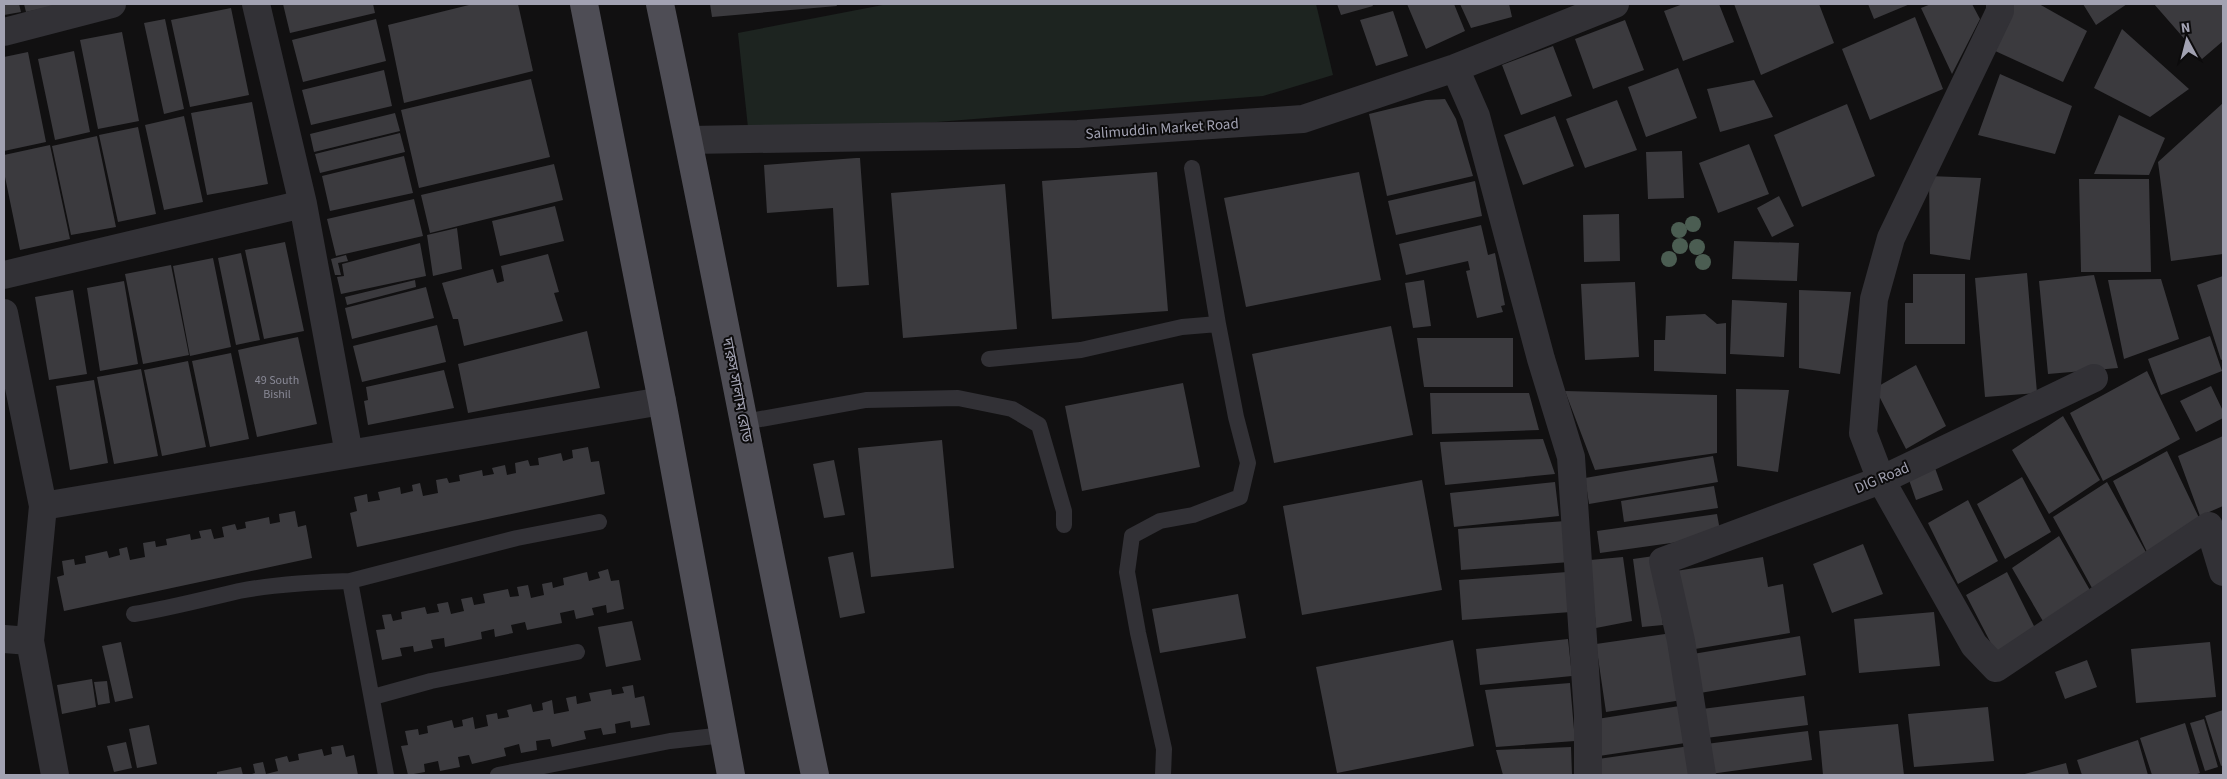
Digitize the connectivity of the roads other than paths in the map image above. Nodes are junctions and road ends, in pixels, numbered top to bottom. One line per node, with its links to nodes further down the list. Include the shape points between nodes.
1 (112, 4): 7 (street)
2 (256, 4): 11 (street)
3 (584, 4): 17 (main road)
4 (660, 4): 9 (main road, দারুস সালাম রোড)
5 (1615, 4): 8 (street, Salimuddin Market Road)
6 (2000, 4): 20 (street, via 2000,11 1891,238 1874,299 1863,433)
7 (4, 32)
8 (1455, 68): 9 (street, Salimuddin Market Road, via 1303,119 1078,134); 37 (street, via 1476,116 1541,359 1571,457 1588,715)
9 (689, 140): 18 (main road, দারুস সালাম রোড)
10 (1192, 168): 14 (lane)
11 (303, 204): 12 (street); 19 (street)
12 (4, 275)
13 (4, 313): 21 (street)
14 (1218, 324): 15 (lane, via 1182,327 1081,350); 36 (lane, via 1248,464 1240,498 1193,515 1160,521 1132,536 1127,572 1164,748)
15 (989, 359)
16 (2094, 378): 20 (street, DIG Road)
17 (662, 401): 19 (street); 30 (main road)
18 (744, 422): 23 (lane, via 866,400 958,398 1012,409 1039,425 1064,511); 35 (main road, দারুস সালাম রোড)
19 (349, 454): 21 (street)
20 (1881, 480): 24 (street, via 1974,644 1996,668 2209,526); 38 (street, DIG Road, via 1664,561 1681,641)
21 (43, 506): 27 (street)
22 (599, 522): 25 (lane, via 517,538)
23 (1064, 525)
24 (2223, 572)
25 (350, 580): 26 (lane, via 241,591); 29 (lane)
26 (134, 614)
27 (17, 640): 31 (street)
28 (577, 652): 29 (lane, via 439,679)
29 (373, 697): 32 (lane)
30 (724, 735): 33 (lane, via 670,741); 34 (main road)
31 (55, 775)
32 (386, 775)
33 (498, 775)
34 (731, 775)
35 (815, 775)
36 (1163, 775)
37 (1588, 775)
38 (1702, 775)

